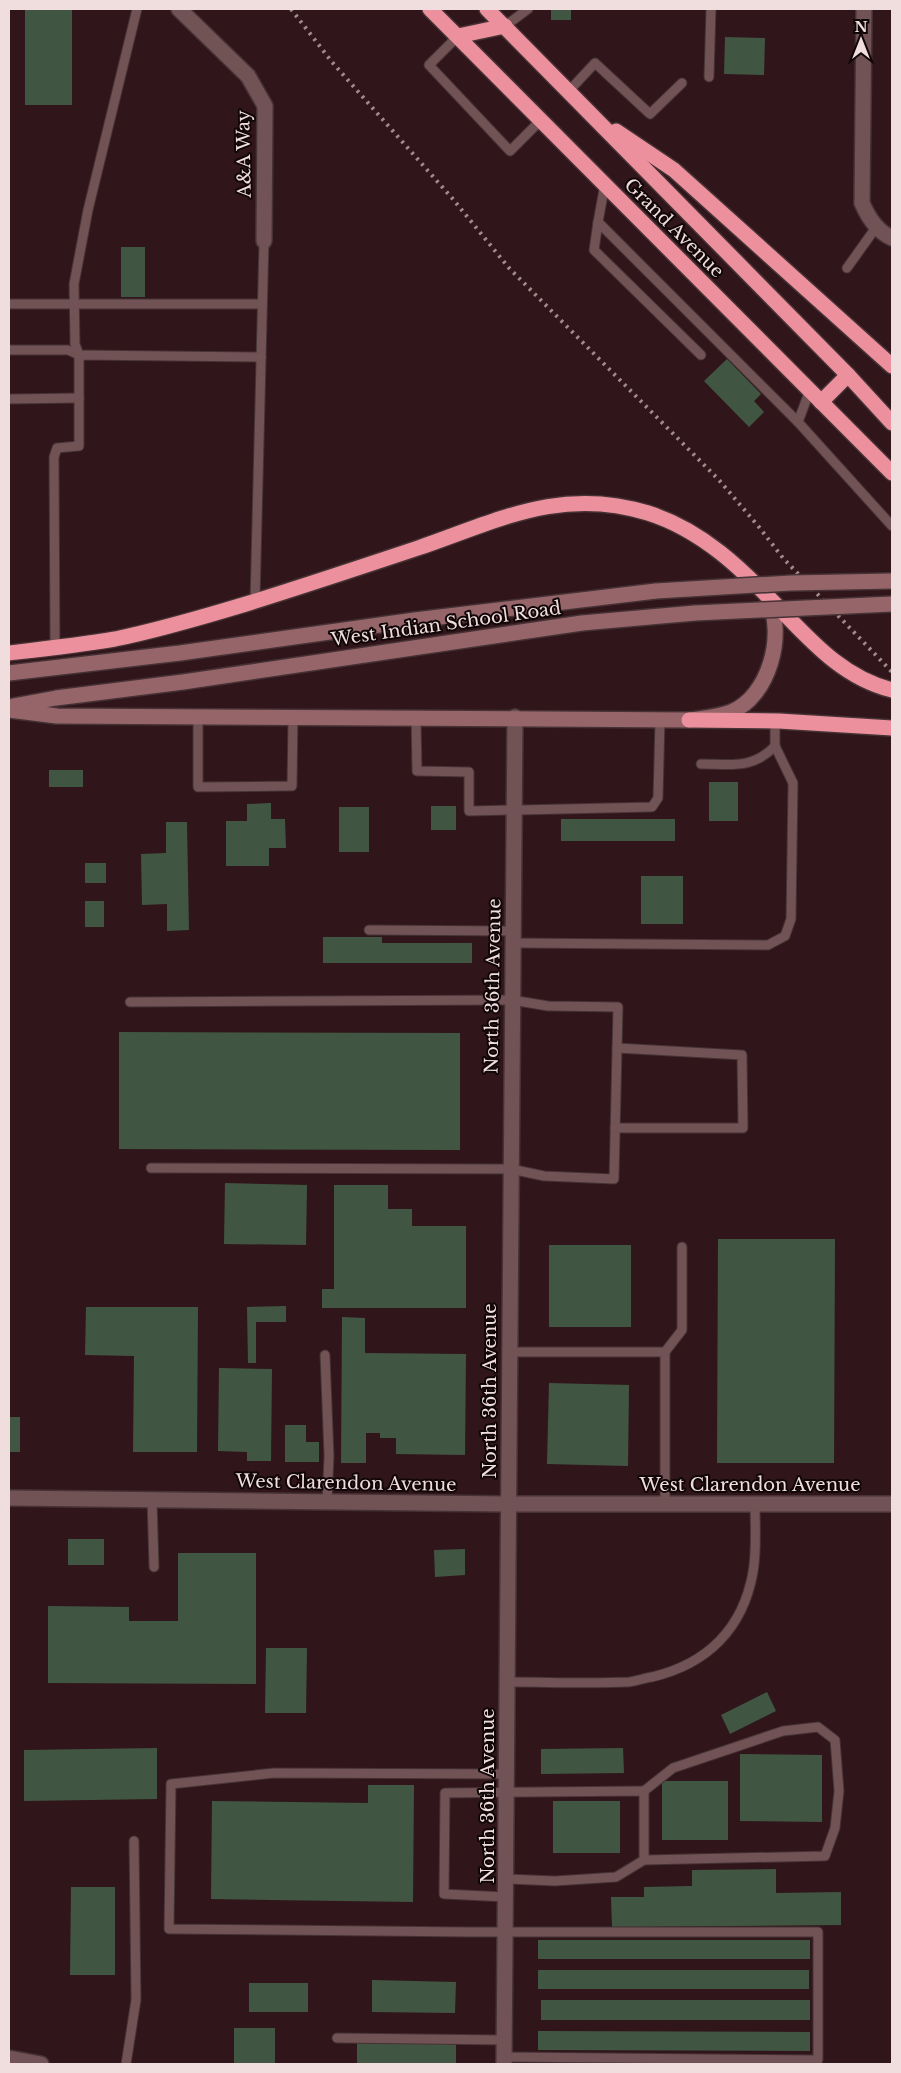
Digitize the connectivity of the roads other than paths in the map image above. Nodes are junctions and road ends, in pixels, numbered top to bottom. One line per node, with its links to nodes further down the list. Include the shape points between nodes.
1 (137, 9): 22 (lane, via 88,210 74,284)
2 (179, 9): 19 (street, A&A Way, via 248,76 264,106)
3 (430, 9): 9 (highway, Grand Avenue)
4 (487, 9): 8 (highway, Grand Avenue)
5 (528, 9): 8 (lane)
6 (711, 9): 10 (lane)
7 (864, 9): 17 (street, via 862,203)
8 (504, 26): 9 (highway); 12 (highway, Grand Avenue)
9 (458, 36): 14 (highway, Grand Avenue); 14 (lane, via 429,64 510,151)
10 (709, 77)
11 (682, 83): 12 (lane, via 650,114 595,63)
12 (568, 92): 13 (highway, Grand Avenue)
13 (588, 112): 28 (highway, via 674,170); 29 (highway, Grand Avenue)
14 (541, 120): 15 (highway, Grand Avenue)
15 (605, 184): 16 (lane); 30 (highway, Grand Avenue)
16 (598, 222): 26 (lane, via 594,250); 34 (lane)
17 (877, 226): 18 (street); 20 (lane)
18 (892, 238)
19 (264, 241): 23 (lane)
20 (847, 268)
21 (9, 304): 22 (lane)
22 (74, 304): 23 (lane); 25 (lane, via 75,344)
23 (262, 304): 27 (lane)
24 (9, 350): 25 (lane, via 68,350)
25 (79, 355): 27 (lane); 31 (lane)
26 (701, 355)
27 (261, 356): 40 (lane)
28 (892, 366)
29 (848, 376): 33 (highway); 35 (highway, Grand Avenue)
30 (810, 390): 33 (highway, Grand Avenue); 34 (lane)
31 (79, 398): 32 (lane); 42 (lane, via 79,446 57,448 54,457)
32 (9, 399)
33 (821, 402): 36 (highway, Grand Avenue)
34 (798, 422): 37 (lane)
35 (892, 423)
36 (892, 473)
37 (892, 526)
38 (892, 581): 44 (main road, West Indian School Road, bridge, via 656,591)
39 (763, 591): 40 (highway, via 711,545 670,521 621,506 573,503 528,510); 45 (highway, via 829,658 851,674); 52 (main road, via 772,607 775,622 774,652 764,679 749,700 731,712)
40 (255, 601): 42 (highway, via 162,628)
41 (892, 604): 46 (main road, West Indian School Road, bridge, via 695,613 582,623 56,698)
42 (55, 648): 43 (highway)
43 (9, 653)
44 (9, 673)
45 (892, 690)
46 (9, 709): 47 (main road, via 57,716)
47 (198, 717): 48 (main road); 48 (lane, via 198,787 292,786)
48 (293, 717): 49 (main road)
49 (416, 717): 50 (main road); 57 (lane, via 417,771 469,772 469,811)
50 (515, 717): 51 (main road); 57 (street, North 36th Avenue)
51 (660, 719): 52 (main road); 57 (lane, via 658,798 652,808)
52 (689, 720): 53 (highway)
53 (775, 721): 54 (highway); 55 (lane)
54 (892, 728)
55 (774, 746): 56 (lane, via 764,757 745,765); 59 (lane, via 793,783 791,919 785,936 768,945)
56 (700, 764)
57 (514, 810): 59 (street, North 36th Avenue)
58 (369, 930): 59 (lane)
59 (513, 937): 60 (street, North 36th Avenue)
60 (512, 1000): 61 (lane); 62 (lane, via 548,1006 618,1007); 65 (street, North 36th Avenue)
61 (130, 1002)
62 (617, 1048): 63 (lane); 63 (lane, via 742,1055 743,1128)
63 (615, 1128): 65 (lane, via 614,1178 544,1176)
64 (151, 1168): 65 (lane)
65 (511, 1169): 67 (street, North 36th Avenue)
66 (682, 1247): 68 (lane, via 682,1330)
67 (509, 1352): 68 (lane); 73 (street, North 36th Avenue)
68 (665, 1352): 74 (lane)
69 (325, 1355): 72 (lane, via 329,1456)
70 (9, 1498): 71 (street, West Clarendon Avenue)
71 (152, 1500): 72 (street, West Clarendon Avenue); 77 (lane)
72 (327, 1502): 73 (street, West Clarendon Avenue)
73 (508, 1504): 74 (street, West Clarendon Avenue); 78 (street, North 36th Avenue)
74 (665, 1504): 75 (street, West Clarendon Avenue)
75 (755, 1504): 76 (street, West Clarendon Avenue); 78 (lane, via 753,1573 735,1622 717,1645 692,1663 631,1682)
76 (892, 1504)
77 (154, 1567)
78 (508, 1682): 79 (street, North 36th Avenue)
79 (508, 1774): 81 (street, North 36th Avenue); 86 (lane, via 274,1773 171,1784 169,1929)
80 (644, 1791): 81 (lane); 83 (lane); 83 (lane, via 673,1768 783,1731 818,1727 835,1740 839,1791 835,1828 825,1856)
81 (507, 1793): 84 (street, North 36th Avenue); 85 (lane, via 445,1793 444,1894)
82 (134, 1841): 97 (lane, via 136,2000)
83 (644, 1860): 84 (lane, via 616,1877 555,1881)
84 (507, 1879): 85 (street, North 36th Avenue)
85 (506, 1897): 86 (street, North 36th Avenue)
86 (506, 1931): 88 (street, North 36th Avenue); 95 (lane, via 818,1932)
87 (337, 2038): 88 (lane)
88 (505, 2040): 90 (street, North 36th Avenue)
89 (9, 2058): 96 (street)
90 (504, 2061): 91 (lane)
91 (708, 2062): 92 (lane)
92 (740, 2062): 93 (lane)
93 (768, 2062): 94 (lane)
94 (792, 2062): 95 (lane)
95 (820, 2062)
96 (41, 2064)
97 (126, 2064)

